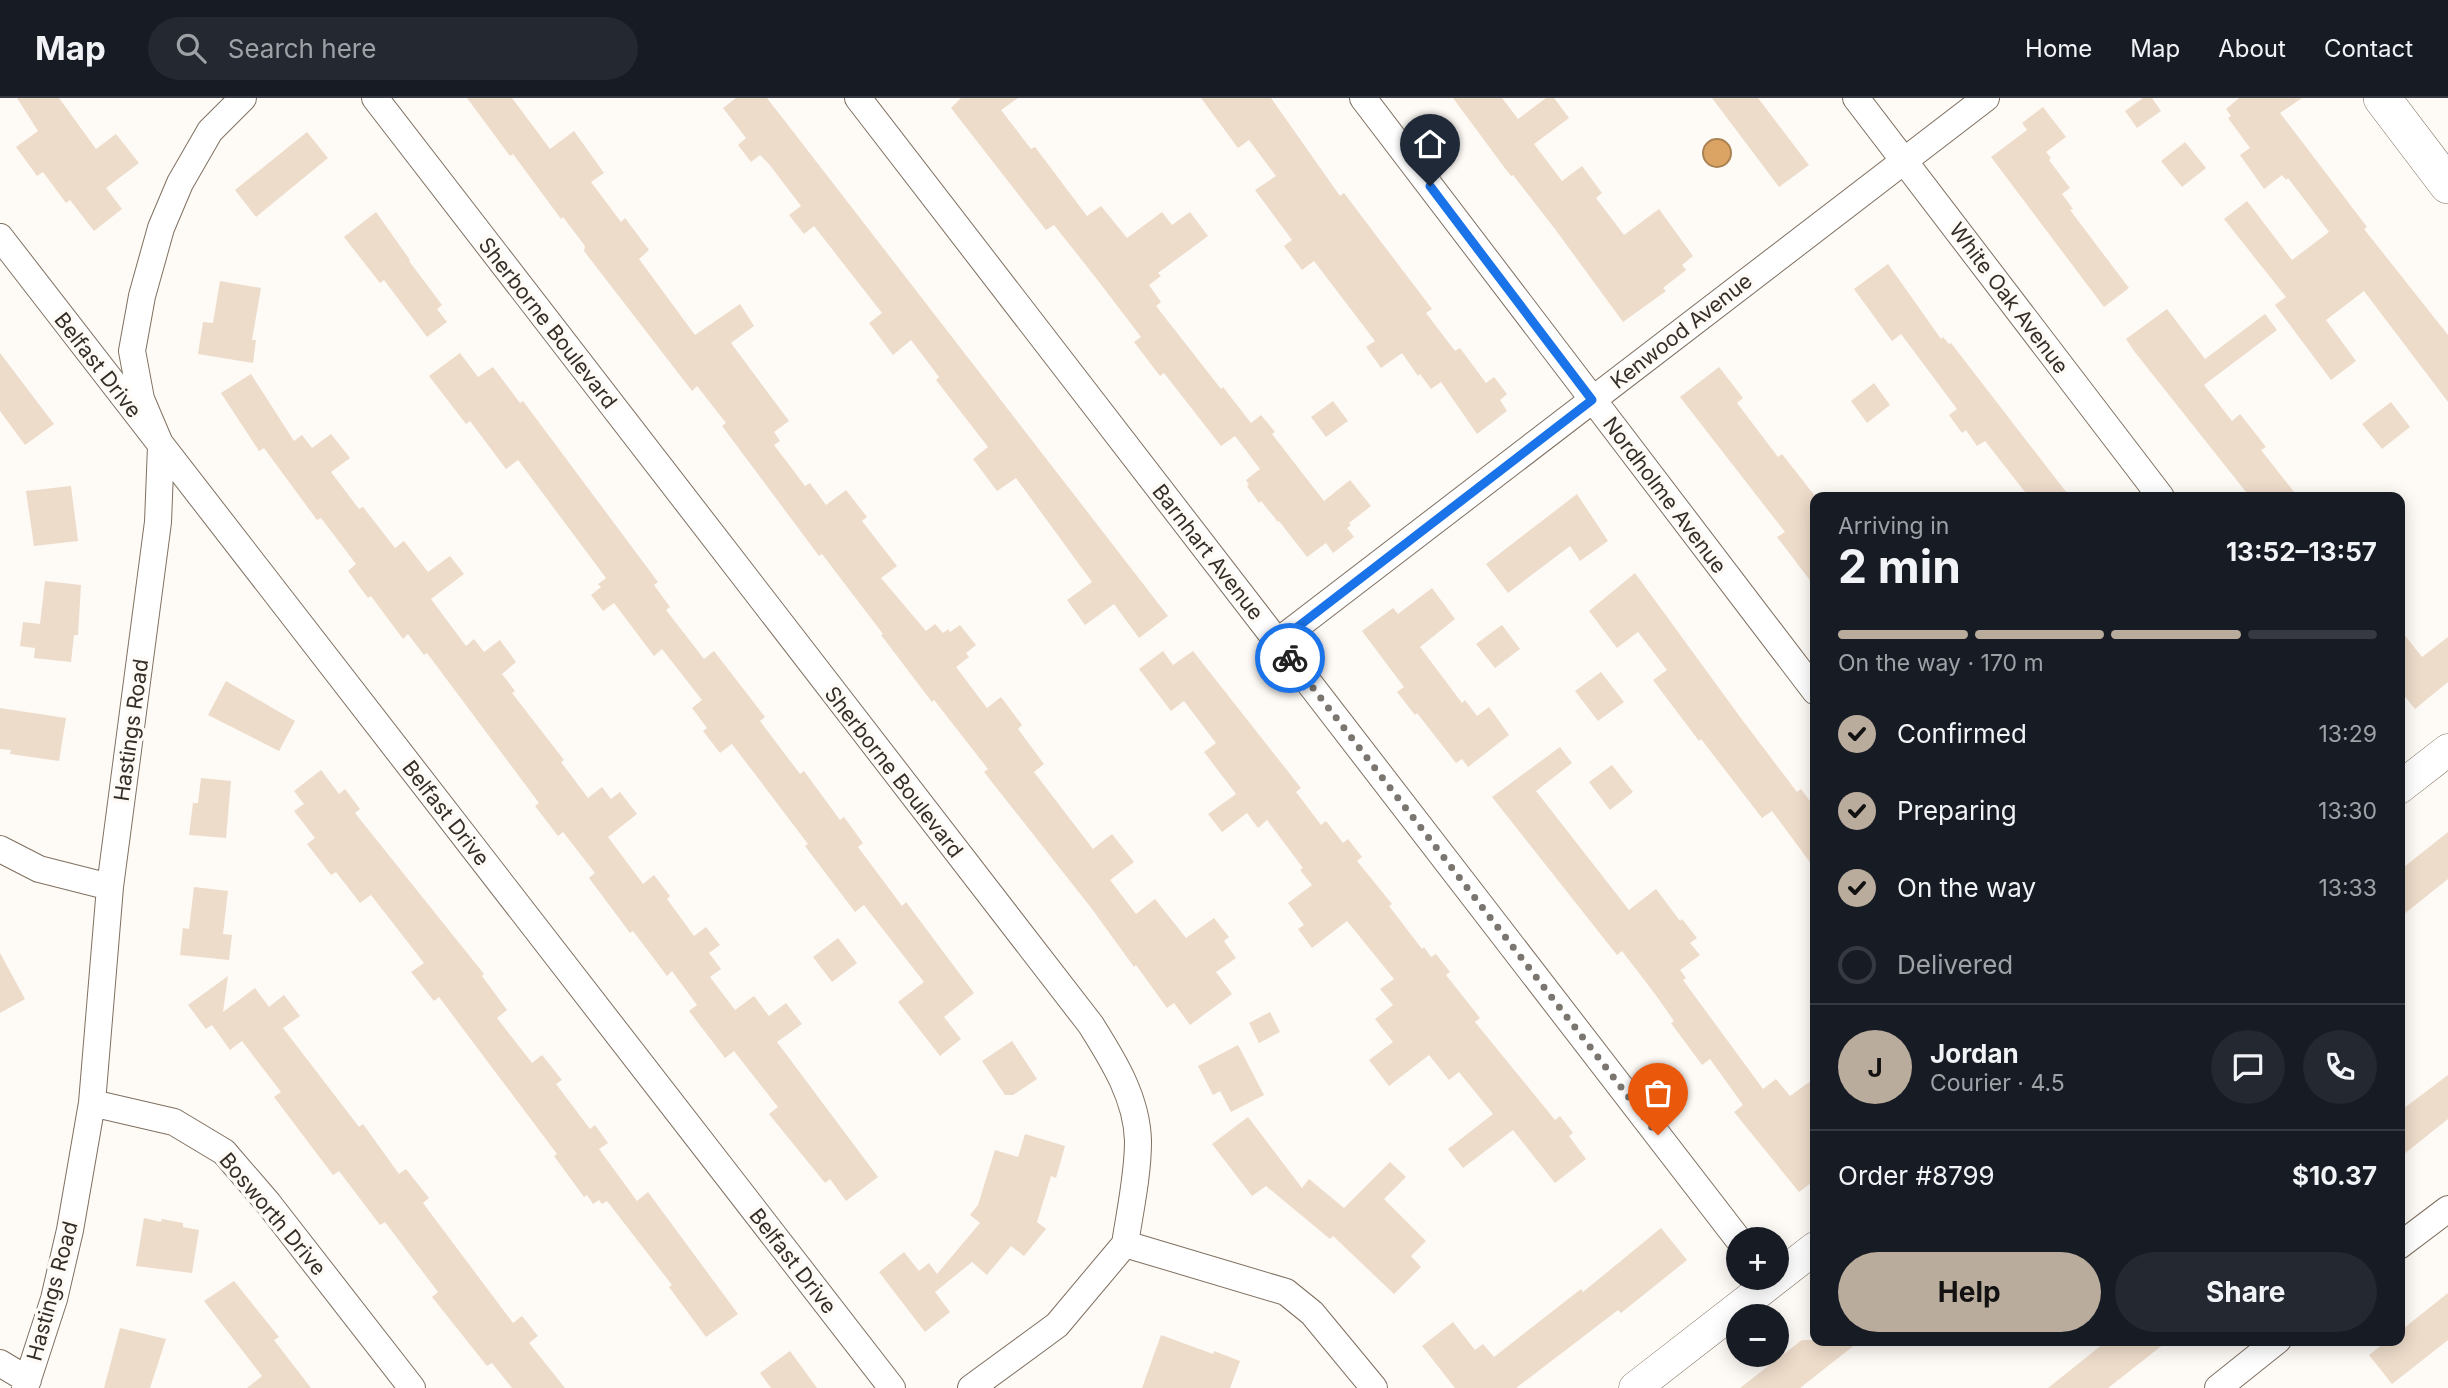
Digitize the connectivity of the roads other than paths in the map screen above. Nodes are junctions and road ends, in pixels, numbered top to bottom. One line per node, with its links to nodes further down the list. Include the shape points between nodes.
1 (243, 98): 12 (street, Hastings Road, via 211,131 180,183 142,296 132,351 141,400)
2 (375, 98): 24 (street, Sherborne Boulevard, via 1091,1025 1129,1096 1138,1139)
3 (858, 98): 14 (street, Barnhart Avenue)
4 (1363, 98): 11 (street, Nordholme Avenue)
5 (1856, 98): 8 (street, White Oak Avenue)
6 (1986, 98): 8 (street, Kenwood Avenue)
7 (2382, 98): 9 (main road)
8 (1903, 160): 11 (street, Kenwood Avenue); 13 (street, White Oak Avenue)
9 (2448, 185)
10 (0, 237): 12 (street, Belfast Drive)
11 (1592, 400): 14 (street, Kenwood Avenue); 15 (street, Nordholme Avenue)
12 (161, 446): 19 (street, Hastings Road, via 158,522); 32 (street, Belfast Drive)
13 (2157, 492)
14 (1278, 642): 22 (street, Barnhart Avenue)
15 (1810, 684)
16 (2448, 750): 17 (street)
17 (2405, 783)
18 (0, 849): 19 (street, via 39,869)
19 (110, 887): 20 (street, Hastings Road)
20 (92, 1103): 30 (street, Hastings Road, via 65,1253); 31 (street, Bosworth Drive, via 174,1122 224,1152)
21 (2448, 1209): 23 (street)
22 (1729, 1227)
23 (2405, 1241)
24 (1125, 1244): 33 (street, via 1058,1325); 34 (street, via 1286,1292 1312,1313)
25 (1810, 1252): 26 (street)
26 (1789, 1266)
27 (1758, 1290): 35 (street)
28 (2270, 1346): 36 (street)
29 (0, 1363): 30 (street)
30 (27, 1384)
31 (412, 1388)
32 (892, 1388)
33 (971, 1388)
34 (1374, 1388)
35 (1636, 1388)
36 (2218, 1388)

